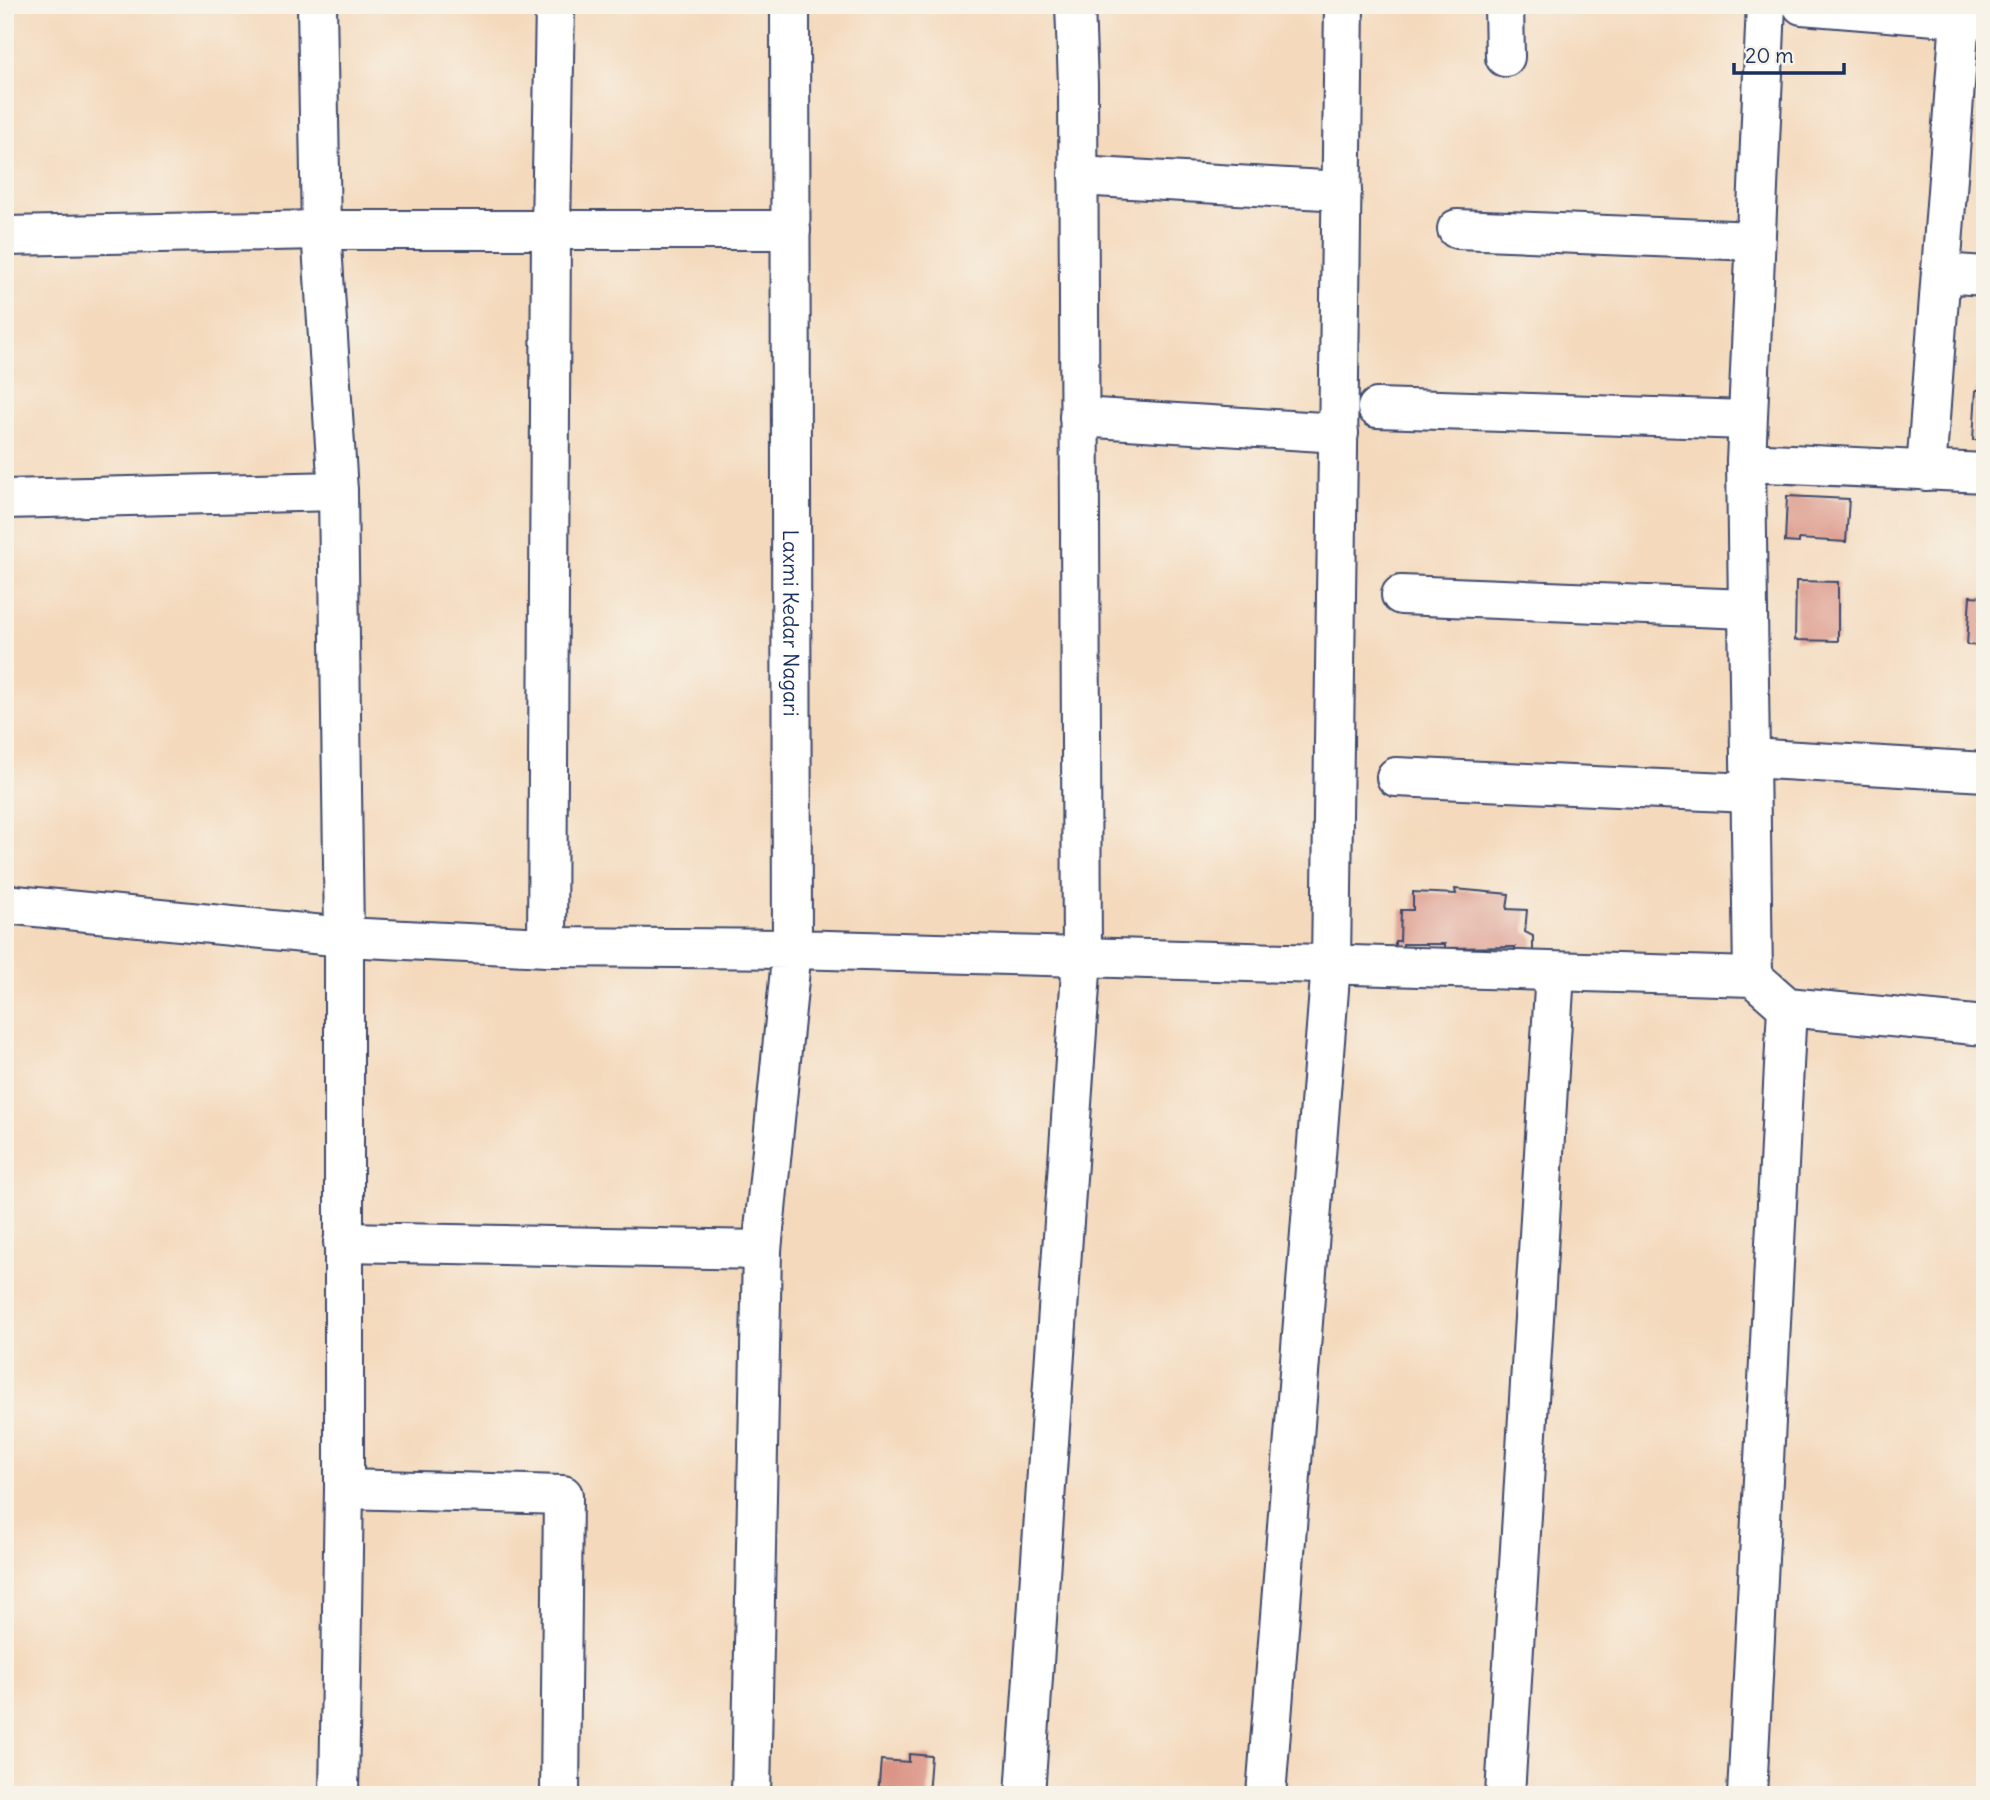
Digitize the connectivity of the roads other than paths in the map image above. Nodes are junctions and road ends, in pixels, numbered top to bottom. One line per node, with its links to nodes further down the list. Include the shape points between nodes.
1 (317, 5): 14 (street)
2 (555, 5): 15 (street)
3 (790, 5): 16 (street, Laxmi Kedar Nagari)
4 (1075, 5): 11 (street)
5 (1344, 5): 12 (street)
6 (1504, 5): 10 (street)
7 (1766, 5): 18 (street)
8 (1802, 5): 9 (street)
9 (1973, 19): 19 (street)
10 (1505, 57)
11 (1078, 176): 12 (street); 22 (street)
12 (1342, 191): 24 (street)
13 (1457, 229): 18 (street)
14 (321, 230): 15 (street); 17 (street); 28 (street)
15 (551, 230): 16 (street); 37 (street)
16 (791, 230): 38 (street, Laxmi Kedar Nagari)
17 (5, 236)
18 (1755, 241): 23 (street)
19 (1941, 273): 20 (street); 26 (street)
20 (1985, 276)
21 (1377, 408): 23 (street)
22 (1079, 417): 24 (street); 39 (street)
23 (1747, 420): 25 (street)
24 (1339, 433): 40 (street)
25 (1745, 462): 26 (street); 31 (street)
26 (1926, 471): 27 (street)
27 (1985, 473)
28 (338, 491): 29 (street); 36 (street)
29 (5, 499)
30 (1401, 595): 31 (street)
31 (1747, 609): 33 (street)
32 (1985, 772): 33 (street)
33 (1750, 776): 34 (street); 42 (street)
34 (1396, 778)
35 (5, 904): 36 (street)
36 (344, 937): 37 (street); 45 (street)
37 (547, 947): 38 (street)
38 (792, 948): 39 (street); 46 (street, Laxmi Kedar Nagari)
39 (1082, 957): 40 (street); 51 (street)
40 (1331, 964): 41 (street); 52 (street)
41 (1555, 972): 42 (street); 53 (street)
42 (1753, 977): 43 (street)
43 (1787, 1007): 44 (street); 54 (street)
44 (1985, 1026)
45 (343, 1242): 46 (street); 47 (street)
46 (762, 1250): 50 (street, Laxmi Kedar Nagari)
47 (344, 1489): 48 (street); 49 (street, via 563,1495)
48 (339, 1795)
49 (560, 1795)
50 (751, 1795)
51 (1025, 1795)
52 (1266, 1795)
53 (1505, 1795)
54 (1747, 1795)

